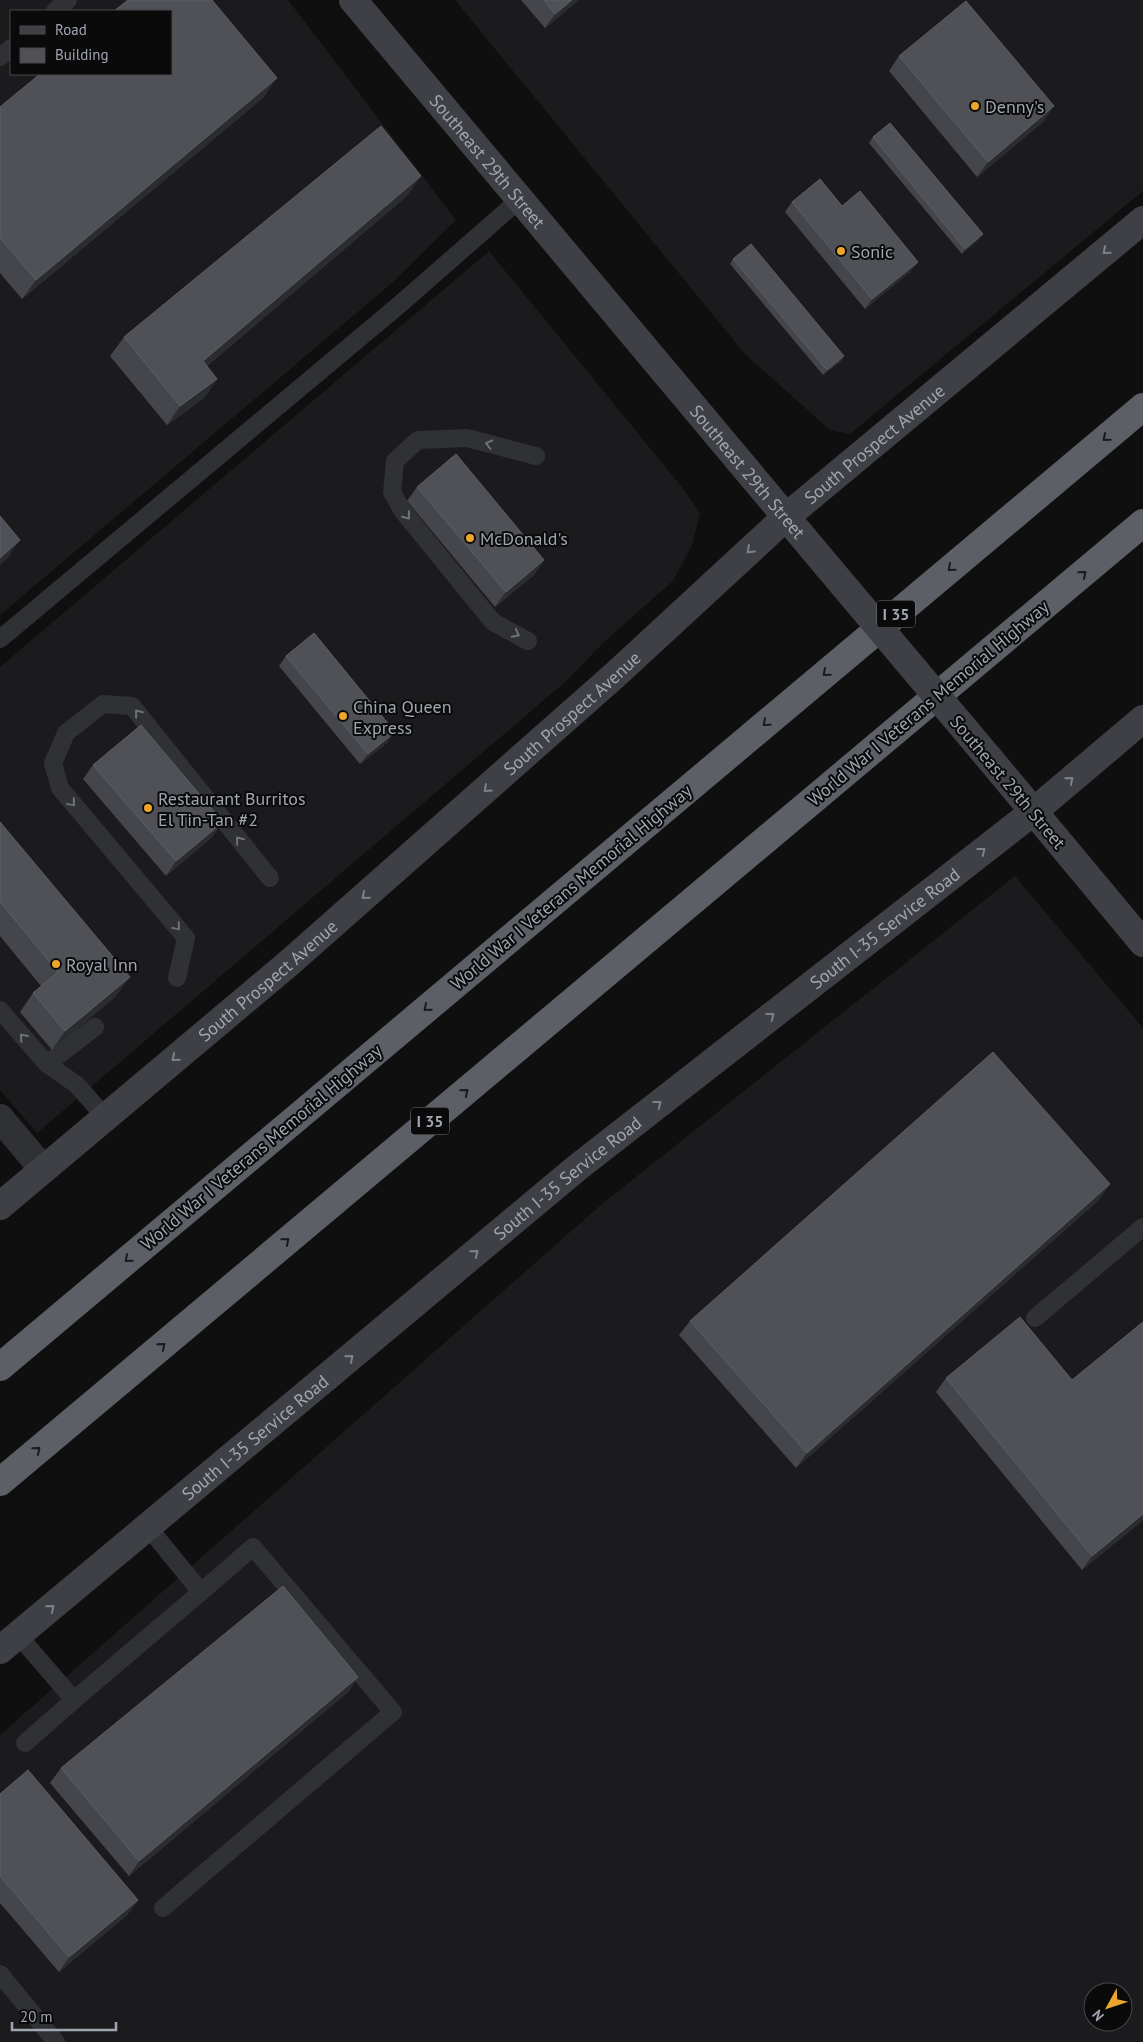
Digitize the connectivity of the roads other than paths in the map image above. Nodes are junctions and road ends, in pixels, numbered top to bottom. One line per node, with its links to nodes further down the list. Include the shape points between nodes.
1 (68, 0): 3 (lane)
2 (353, 0): 6 (main road, Southeast 29th Street)
3 (56, 10)
4 (10, 49): 5 (lane)
5 (0, 57)
6 (519, 200): 10 (main road, Southeast 29th Street); 12 (lane, via 392,311)
7 (1143, 220): 10 (main road, South Prospect Avenue, one-way to 10)
8 (1143, 407): 28 (highway, World War I Veterans Memorial Highway / I 35, one-way to 28)
9 (536, 456): 13 (lane, one-way to 13, via 468,438 418,440 395,461 392,492 402,510 494,622)
10 (786, 517): 15 (main road, Southeast 29th Street, bridge); 22 (main road, South Prospect Avenue, one-way to 22, via 614,675 296,957)
11 (1143, 523): 29 (highway, World War I Veterans Memorial Highway / I 35, one-way to 11)
12 (0, 639)
13 (528, 641)
14 (1143, 719): 15 (main road, South I-35 Service Road, one-way to 14)
15 (1033, 812): 17 (main road, Southeast 29th Street); 30 (main road, South I-35 Service Road, one-way to 15, via 578,1167)
16 (270, 878): 18 (lane, one-way to 18, via 132,706 103,704 66,733 53,763 60,788 186,938)
17 (1143, 943)
18 (177, 978)
19 (0, 1010): 21 (lane, one-way to 19)
20 (95, 1027): 21 (lane)
21 (47, 1064): 22 (lane, via 77,1086)
22 (105, 1117): 24 (main road, South Prospect Avenue)
23 (0, 1118): 24 (street)
24 (43, 1169): 25 (main road, South Prospect Avenue)
25 (0, 1206)
26 (1143, 1227): 27 (lane)
27 (1034, 1318)
28 (0, 1366)
29 (0, 1482)
30 (148, 1527): 31 (lane); 32 (main road, South I-35 Service Road, one-way to 30)
31 (201, 1592): 33 (lane); 35 (lane, via 253,1547 393,1712)
32 (9, 1642): 33 (lane)
33 (74, 1700): 34 (lane)
34 (25, 1743)
35 (163, 1908)
36 (0, 1974): 37 (lane)
37 (56, 2042)

